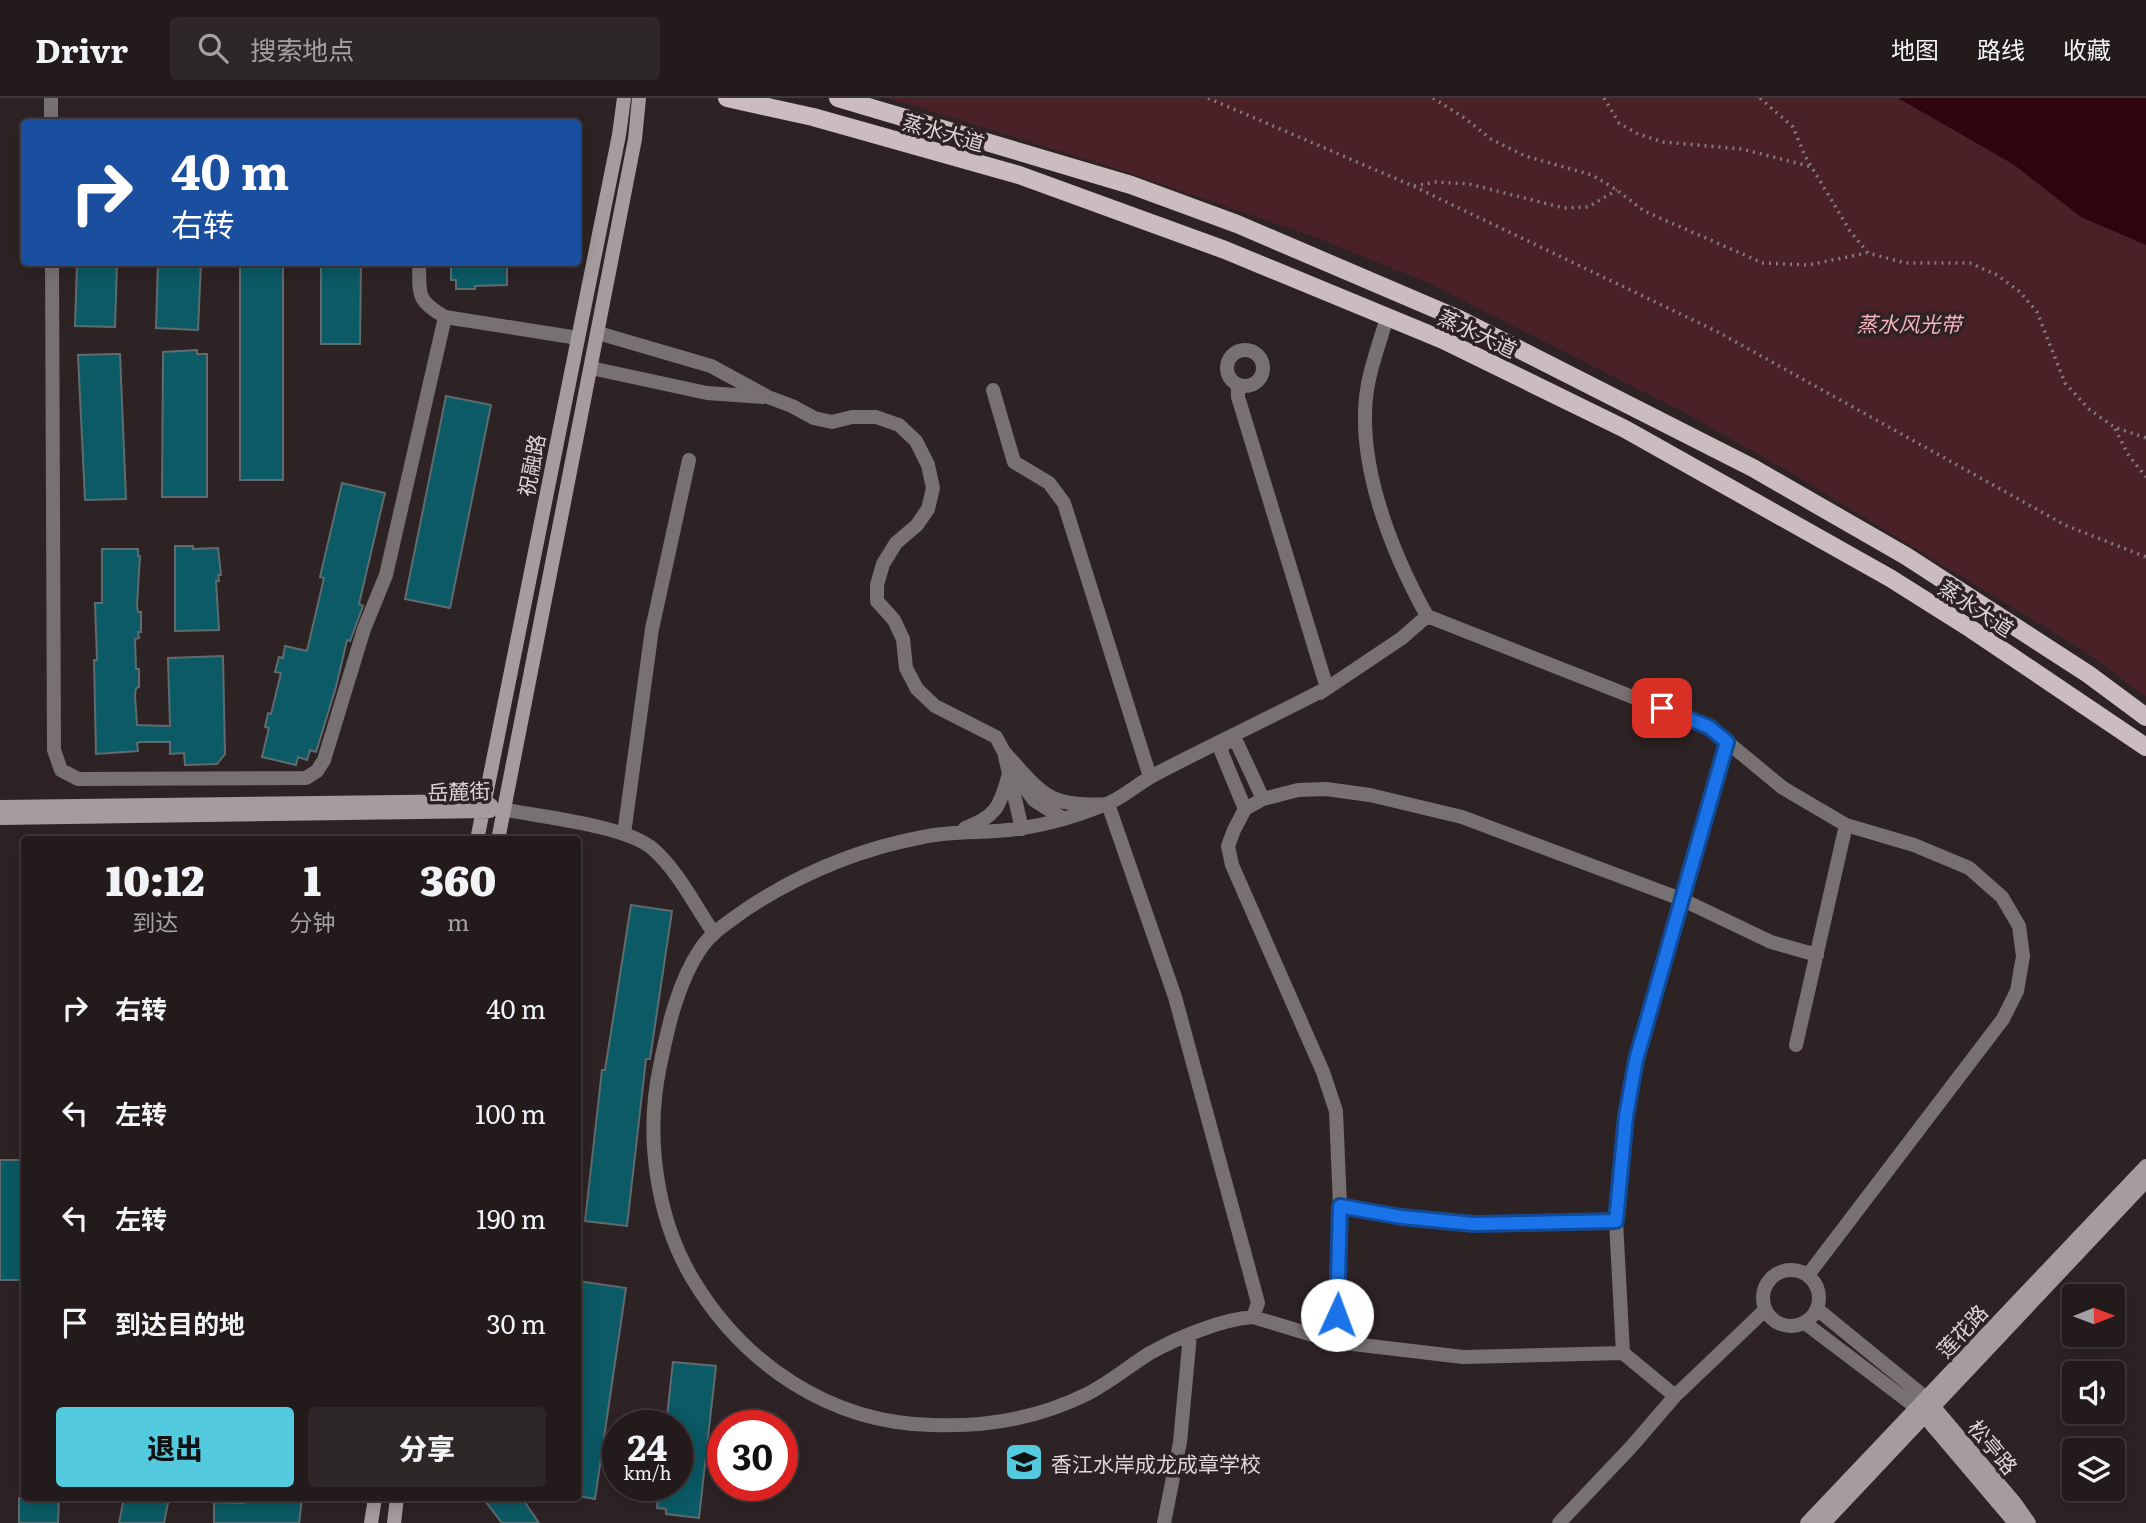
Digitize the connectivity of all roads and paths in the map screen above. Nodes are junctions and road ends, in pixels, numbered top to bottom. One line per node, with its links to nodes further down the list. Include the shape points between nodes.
1 (51, 98): 10 (street)
2 (624, 98): 20 (street, 祝融路)
3 (639, 98): 19 (street, 祝融路)
4 (727, 98): 18 (main road, 蒸水大道, via 813,117 1019,176 1225,250)
5 (838, 98): 32 (main road, 蒸水大道, via 1131,186 1237,224 1459,319 1753,468 1906,556)
6 (1208, 98): 12 (path)
7 (1433, 98): 13 (path, via 1491,139 1525,156 1592,175)
8 (1604, 98): 11 (path, via 1619,123 1638,134 1663,142 1742,149)
9 (1760, 98): 11 (path, via 1793,127)
10 (51, 119)
11 (1812, 167): 14 (path)
12 (1413, 186): 13 (path, via 1469,184 1564,208 1588,207); 29 (path, via 1718,332 2065,524)
13 (1617, 190): 14 (path, via 1644,211 1763,263 1808,265)
14 (1868, 253): 25 (path, via 1905,263 1970,262 1997,275 2020,292 2037,313 2065,383 2088,409)
15 (52, 266): 17 (street, via 54,750 61,770 78,779 306,778 317,771 386,575)
16 (419, 266): 17 (street, via 420,296 426,306)
17 (444, 317): 20 (street)
18 (1387, 317): 30 (street, via 1368,385 1364,432 1369,472); 35 (main road, 蒸水大道, via 1625,429 1748,496 1960,622)
19 (598, 333): 21 (street, 祝融路); 24 (street, via 711,366)
20 (578, 338): 41 (street, 祝融路)
21 (591, 368): 24 (street, via 706,393); 43 (street, 祝融路)
22 (1238, 385): 31 (street)
23 (993, 390): 38 (street, via 1014,462 1049,483 1064,503)
24 (768, 397): 36 (street, via 832,422 876,417 899,425 916,441 933,488 928,509 883,564 877,601 903,639 906,668 917,689 935,706 996,737)
25 (2114, 427): 26 (path); 28 (path)
26 (2146, 438)
27 (689, 460): 50 (street, via 652,629)
28 (2146, 477)
29 (2146, 557)
30 (1427, 616): 31 (street); 33 (street, via 1709,727)
31 (1327, 688): 34 (street, via 1279,721)
32 (2146, 717)
33 (1727, 742): 47 (street, via 1783,788); 53 (street)
34 (1228, 745): 38 (street); 39 (street); 44 (street)
35 (2146, 747)
36 (1004, 752): 37 (street); 40 (street, via 1047,795 1078,806); 46 (street, via 1025,791)
37 (1009, 773): 48 (street); 49 (street, via 996,811)
38 (1150, 777): 40 (street)
39 (1263, 799): 44 (street); 53 (street, via 1326,789 1449,813)
40 (1108, 804): 46 (street); 64 (street, via 1175,997 1258,1303)
41 (482, 806): 42 (street, 岳麓街); 43 (street, 岳麓街); 45 (street, 岳麓街); 51 (street, 祝融路)
42 (0, 807)
43 (502, 809): 50 (street); 52 (street, 祝融路)
44 (1245, 809): 59 (street, via 1228,846 1231,865 1336,1111)
45 (0, 818)
46 (1062, 818): 48 (street)
47 (1846, 825): 55 (street); 61 (street, via 1914,845 1969,868 2001,897 2019,926 2023,956 2017,991 2003,1019)
48 (1022, 829): 49 (street)
49 (952, 833): 54 (street, via 840,859 776,890)
50 (624, 834): 54 (street, via 650,846 668,864)
51 (478, 836)
52 (499, 836)
53 (1681, 899): 55 (street, via 1771,942); 60 (street, via 1636,1060)
54 (713, 932): 66 (street, via 682,983 666,1036 657,1082 656,1170 667,1220 686,1268 710,1308 744,1345 821,1401 881,1420 930,1426 1024,1418 1059,1406)
55 (1817, 955): 56 (street)
56 (1796, 1045)
57 (2146, 1166): 70 (street, 莲花路)
58 (2146, 1181): 70 (street, 莲花路)
59 (1340, 1206): 60 (street, via 1474,1224); 67 (street)
60 (1616, 1221): 68 (street)
61 (1808, 1275): 62 (street, via 1819,1290); 63 (street, via 1790,1269 1773,1276 1763,1292)
62 (1818, 1309): 65 (street); 70 (street)
63 (1765, 1310): 65 (street, via 1778,1323 1797,1326); 69 (street)
64 (1253, 1317): 66 (street); 67 (street)
65 (1805, 1322): 70 (street)
66 (1190, 1335): 75 (street, via 1180,1442)
67 (1336, 1342): 68 (street, via 1463,1357)
68 (1623, 1353): 69 (street)
69 (1675, 1396): 76 (street)
70 (1925, 1407): 77 (street, 莲花路); 78 (street, 莲花路); 79 (street); 80 (street, 松亭路)
71 (375, 1501): 73 (street)
72 (397, 1501): 74 (street)
73 (371, 1523)
74 (394, 1523)
75 (1164, 1523)
76 (1559, 1523)
77 (1807, 1523)
78 (1824, 1523)
79 (2015, 1523)
80 (2029, 1523)

